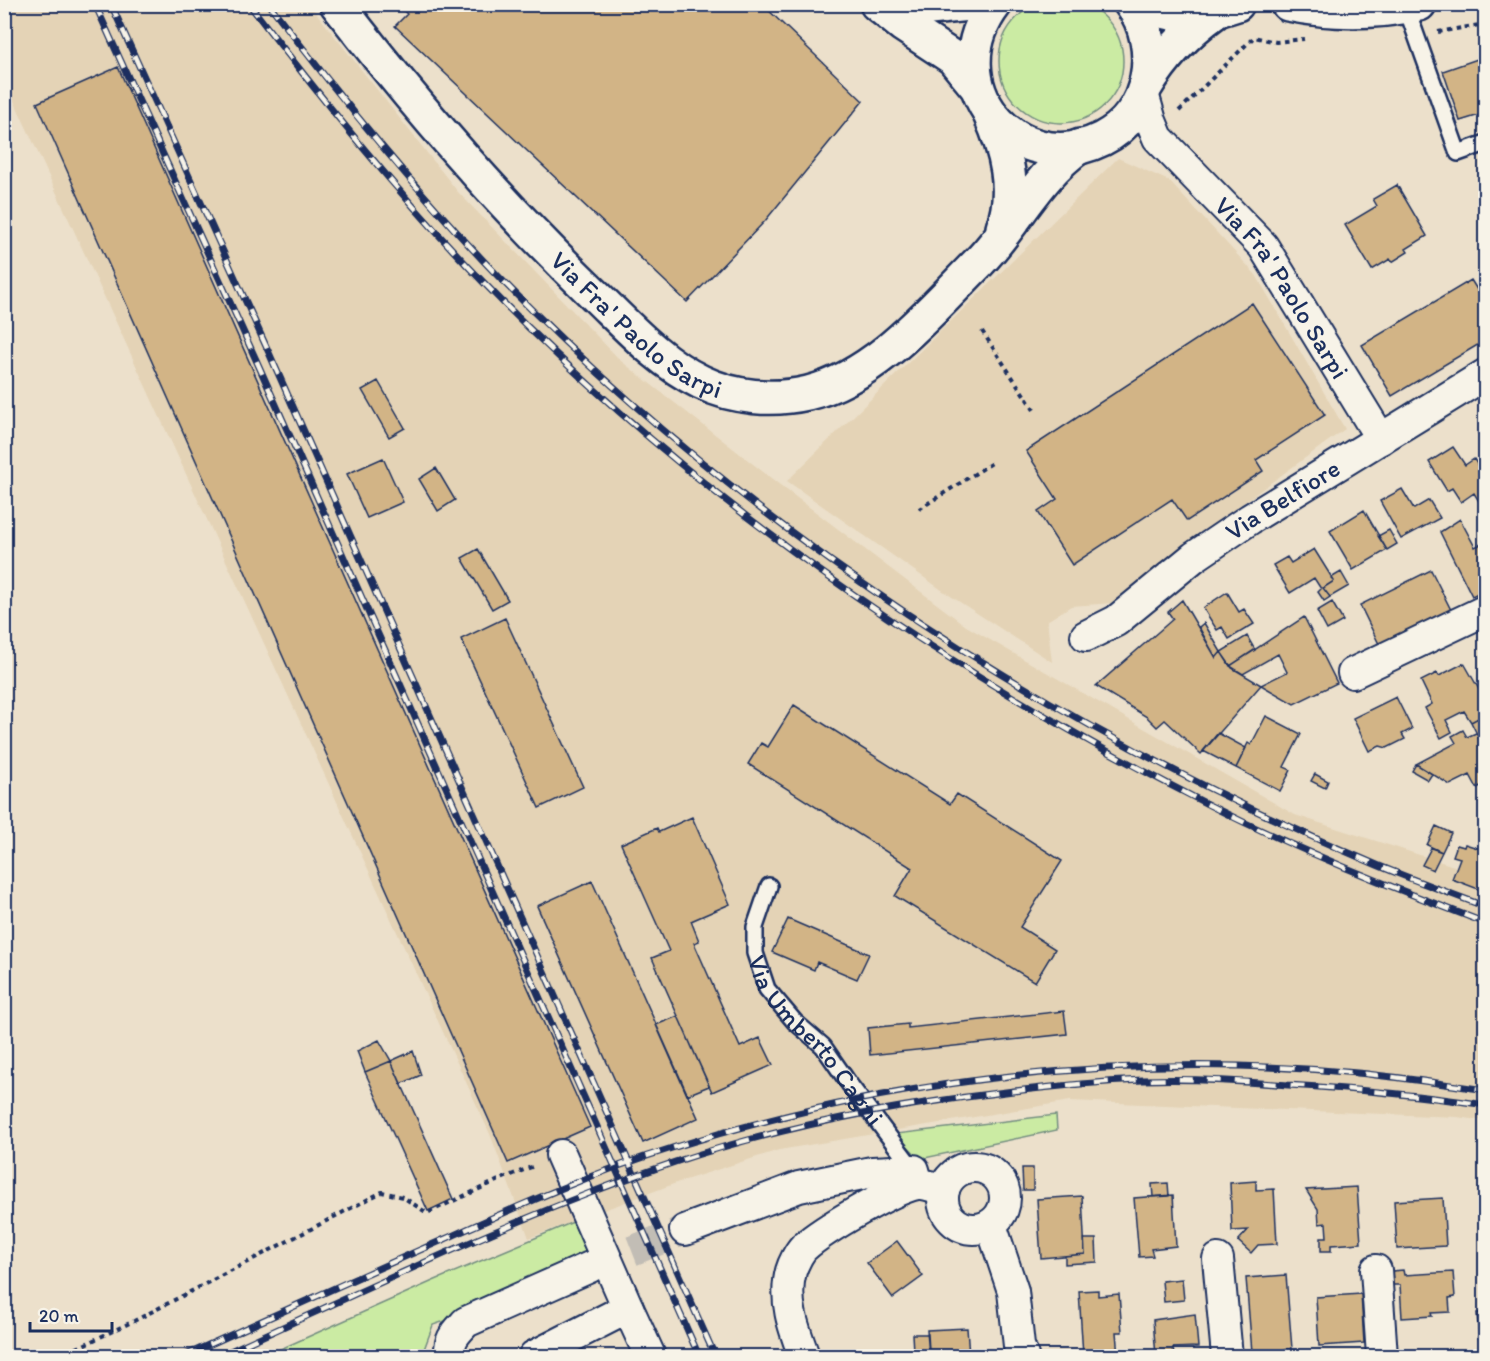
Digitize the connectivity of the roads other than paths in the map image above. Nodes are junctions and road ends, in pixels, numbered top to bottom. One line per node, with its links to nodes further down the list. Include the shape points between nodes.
1 (336, 4): 16 (street, Via Fra' Paolo Sarpi, via 436,128 552,253 675,367 715,388 748,396 789,396 848,378 890,350)
2 (876, 4): 12 (street, via 953,58)
3 (897, 4): 4 (street, via 942,8)
4 (969, 4)
5 (995, 4): 12 (street, via 976,43 973,61)
6 (1131, 4): 11 (street, via 1147,39 1149,67)
7 (1142, 4): 10 (street, via 1184,16)
8 (1288, 4): 9 (street, via 1316,10 1359,11)
9 (1412, 6): 14 (lane, via 1458,153)
10 (1226, 8): 11 (street, via 1180,40)
11 (1144, 90): 13 (street, via 1120,128); 15 (street, Via Fra' Paolo Sarpi, via 1154,132)
12 (983, 100): 13 (street, via 1007,130 1032,144 1056,149); 16 (street, Via Fra' Paolo Sarpi, via 1001,142 1010,192)
13 (1093, 142): 15 (street, Via Fra' Paolo Sarpi, via 1117,136 1141,138); 16 (street, Via Fra' Paolo Sarpi, via 1060,161)
14 (1485, 143)
15 (1168, 150): 18 (street, Via Fra' Paolo Sarpi, via 1263,246)
16 (998, 242)
17 (1485, 374): 18 (street, Via Belfiore)
18 (1381, 439): 20 (street, Via Belfiore, via 1250,519 1194,557 1116,621)
19 (1485, 610): 21 (street)
20 (1086, 636)
21 (1353, 673)
22 (769, 886): 24 (lane, Via Umberto Cagni, via 755,927 755,953 767,989 795,1022 823,1046)
23 (561, 1155): 30 (street)
24 (925, 1181): 25 (street, Via Umberto Cagni, via 957,1225 967,1229); 25 (street, via 951,1177 970,1168 991,1172 1004,1189 1005,1200); 26 (street, via 872,1172 799,1187); 34 (street, via 828,1228 802,1249 791,1270 788,1294 791,1320)
25 (991, 1225): 35 (street, via 1013,1291)
26 (685, 1230)
27 (1218, 1259): 36 (street)
28 (590, 1267): 31 (street, via 466,1322 449,1343)
29 (1376, 1270): 37 (street)
30 (628, 1308): 32 (street); 33 (street)
31 (450, 1356)
32 (534, 1356)
33 (650, 1356)
34 (804, 1356)
35 (1023, 1356)
36 (1227, 1356)
37 (1382, 1356)

